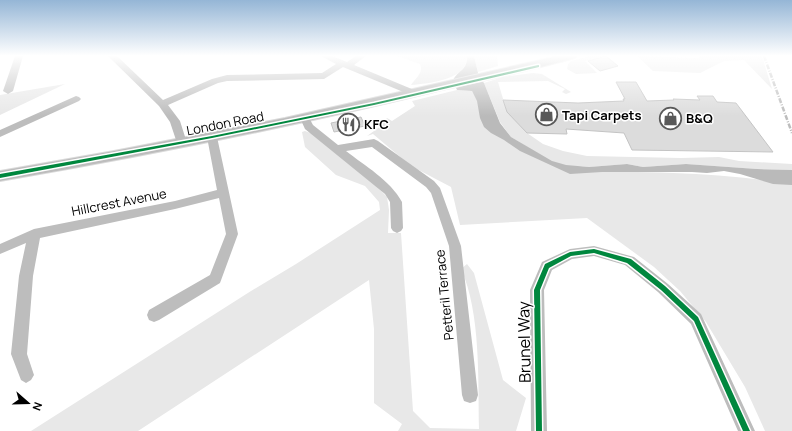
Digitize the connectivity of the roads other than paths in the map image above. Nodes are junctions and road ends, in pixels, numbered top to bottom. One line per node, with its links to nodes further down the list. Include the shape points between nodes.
1 (12, 76): 6 (street)
2 (133, 76): 9 (street)
3 (319, 76): 9 (street, via 227,78)
4 (374, 76): 7 (street)
5 (490, 76): 7 (main road, London Road)
6 (8, 90)
7 (416, 94): 10 (main road, London Road)
8 (76, 99): 11 (street)
9 (162, 104): 13 (street, via 175,121)
10 (305, 118): 12 (main road, London Road); 14 (street, via 309,127)
11 (0, 134)
12 (212, 137): 13 (main road, London Road); 16 (street)
13 (182, 143): 15 (main road, London Road)
14 (336, 149): 17 (street, via 389,191 396,202); 22 (street, Petteril Terrace, via 374,143 436,191 455,246)
15 (0, 176)
16 (224, 192): 18 (street, Hillcrest Avenue, via 175,205); 20 (street, via 232,234 215,279)
17 (397, 228)
18 (34, 234): 19 (street, Hillcrest Avenue); 21 (street, via 26,276 19,354)
19 (0, 249)
20 (154, 315)
21 (26, 375)
22 (470, 394)
23 (539, 431): 24 (street, Brunel Way, via 537,290 547,266 570,254 594,251 630,261 696,319)
24 (747, 431)

